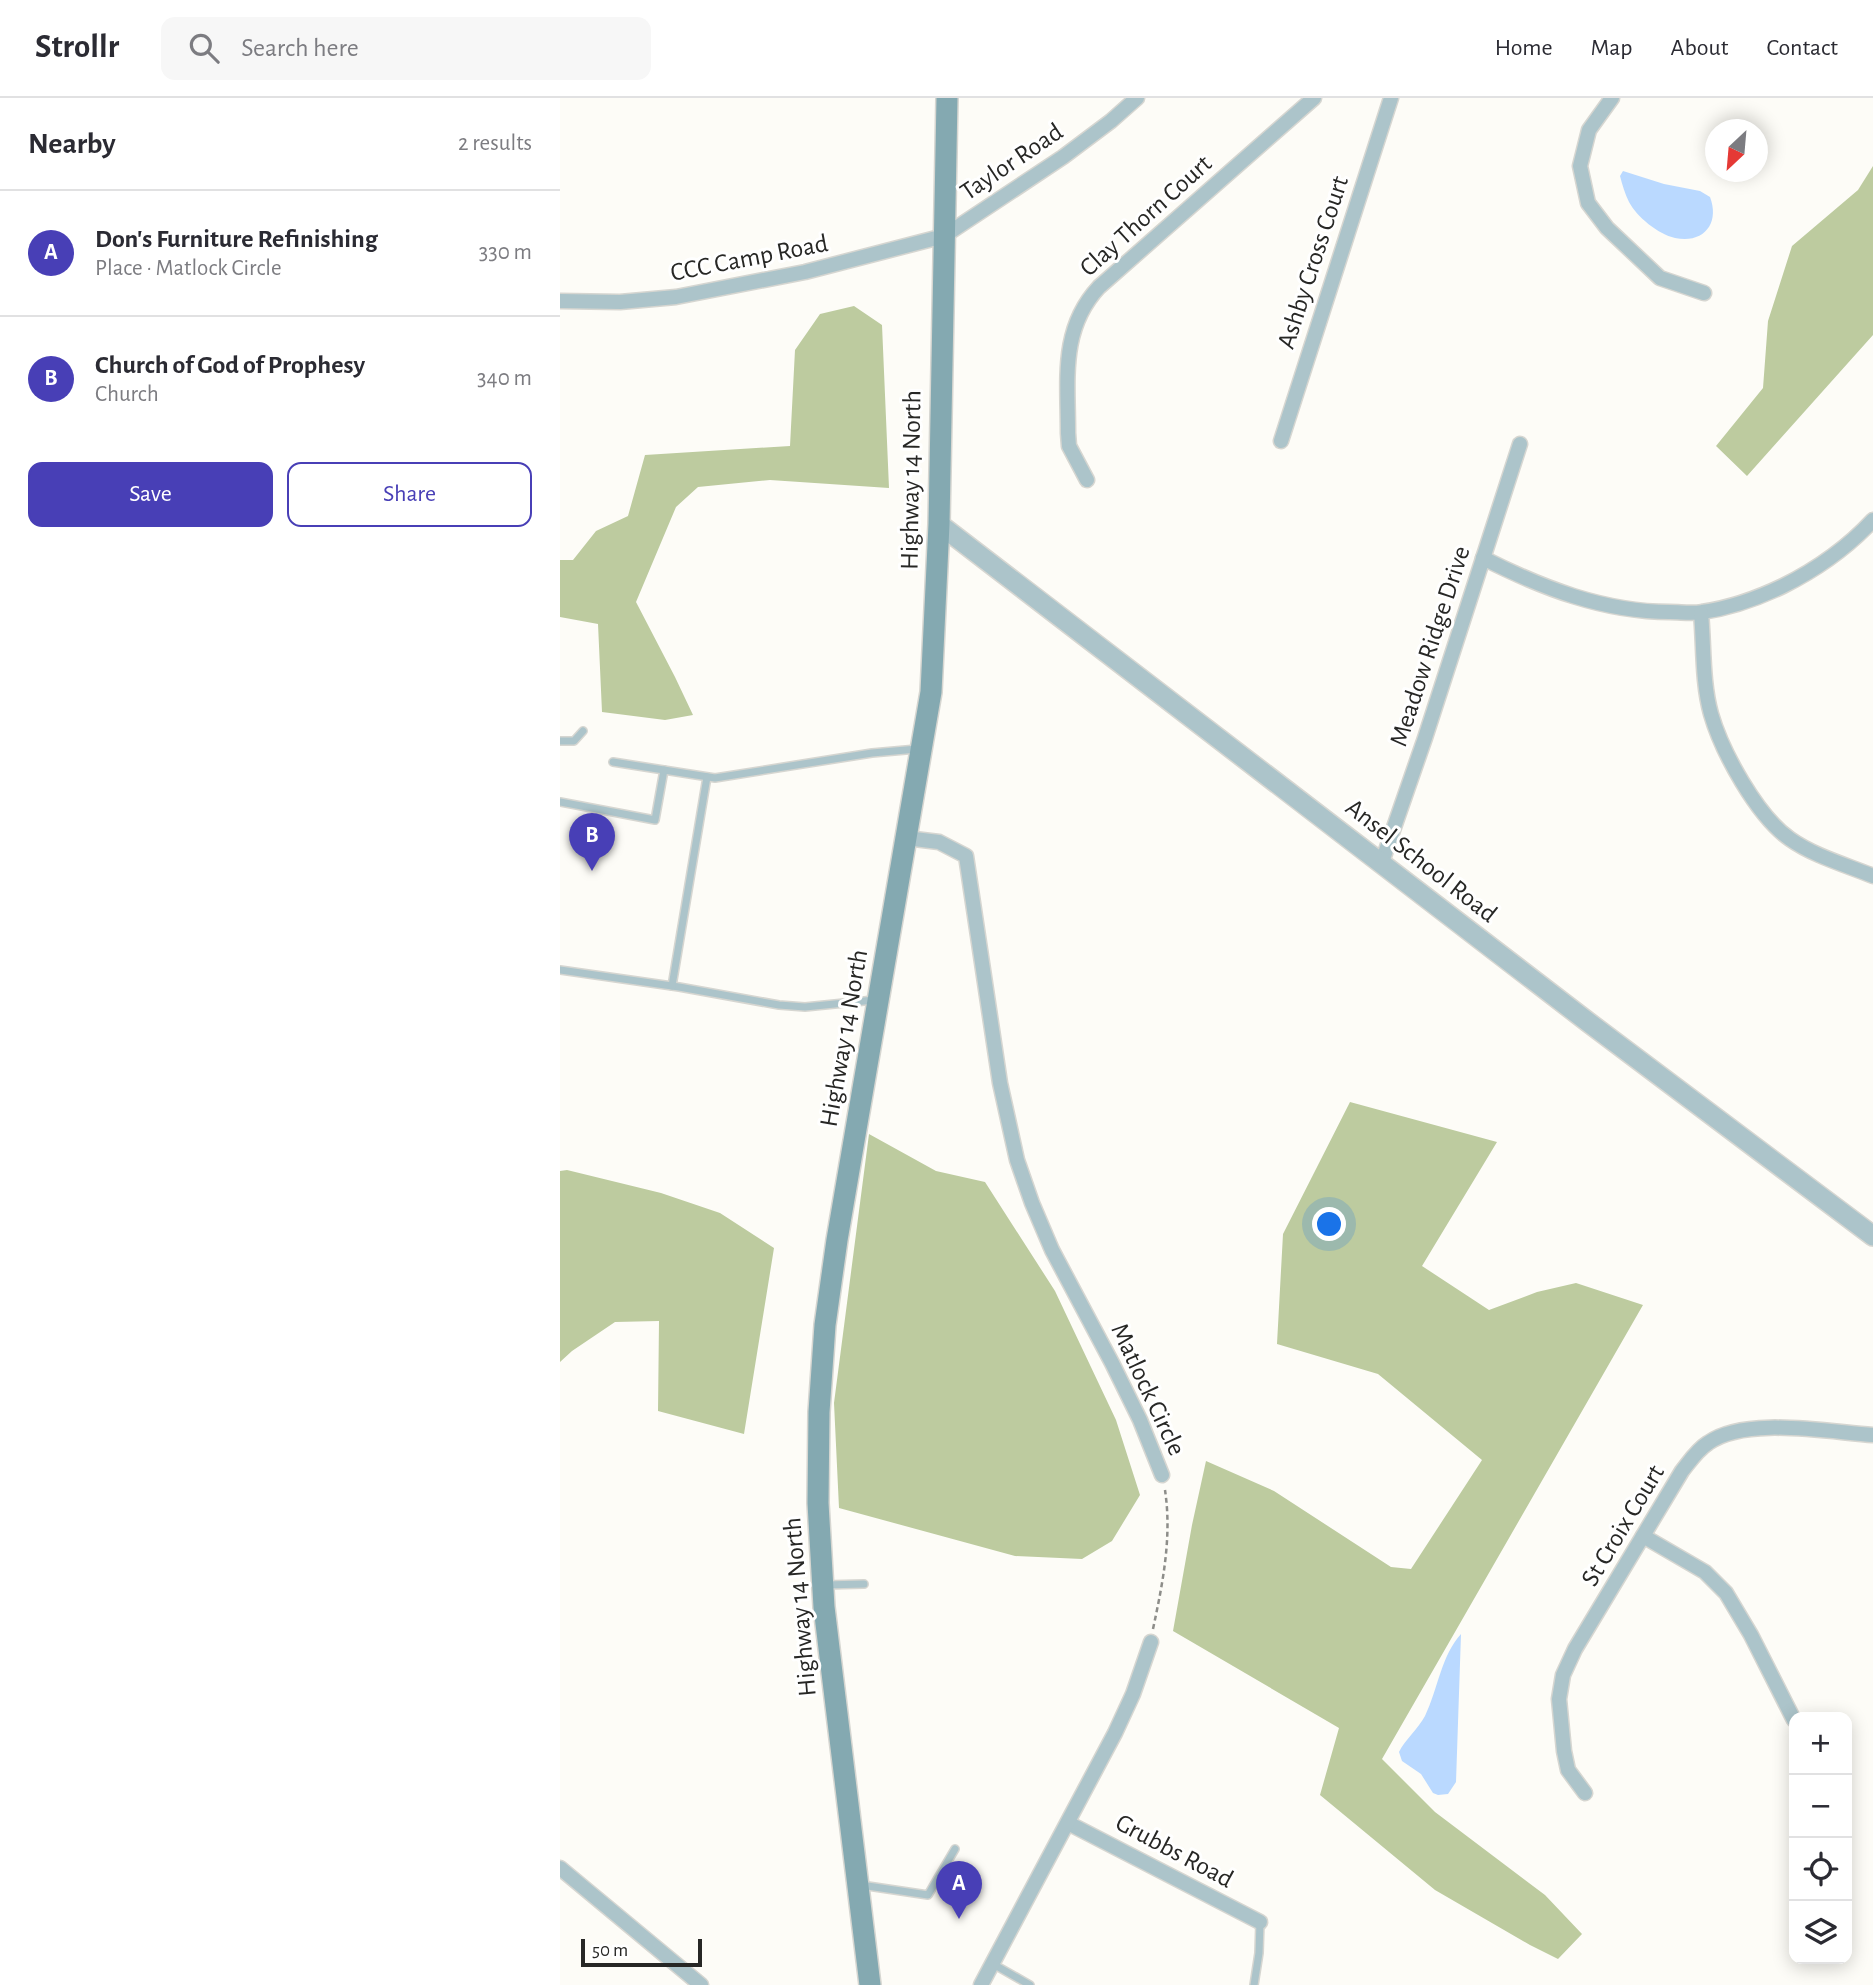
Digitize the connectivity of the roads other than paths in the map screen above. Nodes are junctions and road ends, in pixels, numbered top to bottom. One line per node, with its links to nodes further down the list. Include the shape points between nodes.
1 (947, 98): 6 (main road, Highway 14 North)
2 (1137, 98): 6 (street, Taylor Road, via 1063,157)
3 (1314, 98): 11 (street, Clay Thorn Court, via 1099,287 1082,308 1069,349 1068,433 1069,446)
4 (1391, 98): 9 (street, Ashby Cross Court)
5 (1612, 98): 7 (street, via 1589,130 1580,166 1588,203 1607,228 1660,278)
6 (944, 236): 8 (street, CCC Camp Road, via 805,272 676,297); 13 (main road, Highway 14 North)
7 (1704, 293)
8 (560, 301)
9 (1281, 441)
10 (1520, 444): 14 (street, Meadow Ridge Drive)
11 (1087, 480)
12 (1873, 520): 15 (street, via 1835,556 1803,576 1756,597)
13 (939, 524): 18 (main road, Highway 14 North, via 931,692); 24 (street, Ansel School Road)
14 (1483, 558): 15 (street, via 1560,593 1599,604 1627,610); 24 (street, Meadow Ridge Drive)
15 (1701, 612): 25 (street, via 1711,714 1755,802 1799,845)
16 (583, 731): 17 (lane, via 574,741)
17 (560, 741)
18 (921, 749): 21 (lane); 23 (main road, Highway 14 North)
19 (613, 762): 20 (lane)
20 (664, 770): 21 (lane); 22 (lane, via 654,820)
21 (707, 777): 27 (lane)
22 (560, 802)
23 (906, 838): 28 (main road, Highway 14 North); 31 (street, Matlock Circle, via 939,842 966,856 1000,1083 1017,1160 1052,1250 1140,1420)
24 (1382, 862): 29 (street, Ansel School Road)
25 (1873, 876)
26 (560, 970): 27 (lane)
27 (672, 986): 28 (lane, via 805,1007)
28 (878, 1000): 34 (main road, Highway 14 North, via 825,1325 818,1477)
29 (1873, 1237)
30 (1873, 1435): 32 (street, St Croix Court, via 1761,1427 1727,1433 1698,1451)
31 (1162, 1475)
32 (1643, 1536): 36 (street, via 1705,1573 1721,1588); 37 (street, St Croix Court, via 1575,1649 1560,1685 1564,1751 1572,1778)
33 (864, 1584): 34 (lane)
34 (823, 1585): 41 (main road, Highway 14 North)
35 (1151, 1642): 38 (street, via 1115,1734)
36 (1790, 1712)
37 (1585, 1793)
38 (1068, 1822): 42 (street, Grubbs Road); 43 (street)
39 (955, 1849): 41 (lane, via 928,1895)
40 (560, 1868): 44 (street)
41 (858, 1885): 45 (main road, Highway 14 North)
42 (1260, 1923): 48 (lane)
43 (992, 1964): 46 (street); 47 (lane)
44 (701, 1985)
45 (870, 1985)
46 (981, 1985)
47 (1030, 1985)
48 (1254, 1985)

